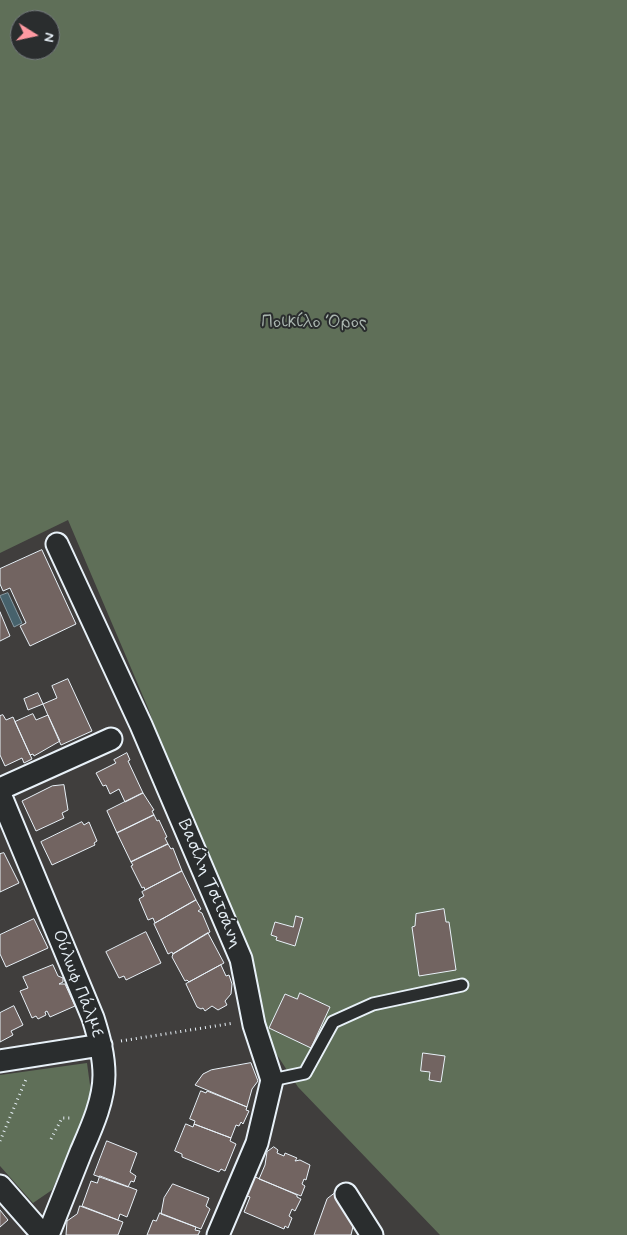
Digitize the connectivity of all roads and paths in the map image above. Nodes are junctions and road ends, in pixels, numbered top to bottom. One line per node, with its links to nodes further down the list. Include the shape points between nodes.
1 (57, 544): 11 (street, Βασίλη Τσιτσάνη, via 141,725 241,958 253,1020)
2 (111, 739): 3 (street)
3 (0, 789)
4 (0, 794): 8 (street, Ούλωφ Πάλμε, via 94,1018)
5 (462, 985): 11 (lane, via 373,1004 333,1022 305,1073)
6 (217, 1026): 7 (path)
7 (141, 1038)
8 (101, 1045): 9 (street); 16 (street, Ούλωφ Πάλμε, via 104,1077 100,1102)
9 (36, 1056): 10 (street); 12 (path)
10 (0, 1061)
11 (272, 1080): 17 (street, via 257,1143)
12 (0, 1141)
13 (0, 1186): 15 (street)
14 (346, 1194): 18 (street)
15 (43, 1235)
16 (48, 1235)
17 (218, 1235)
18 (372, 1235)

